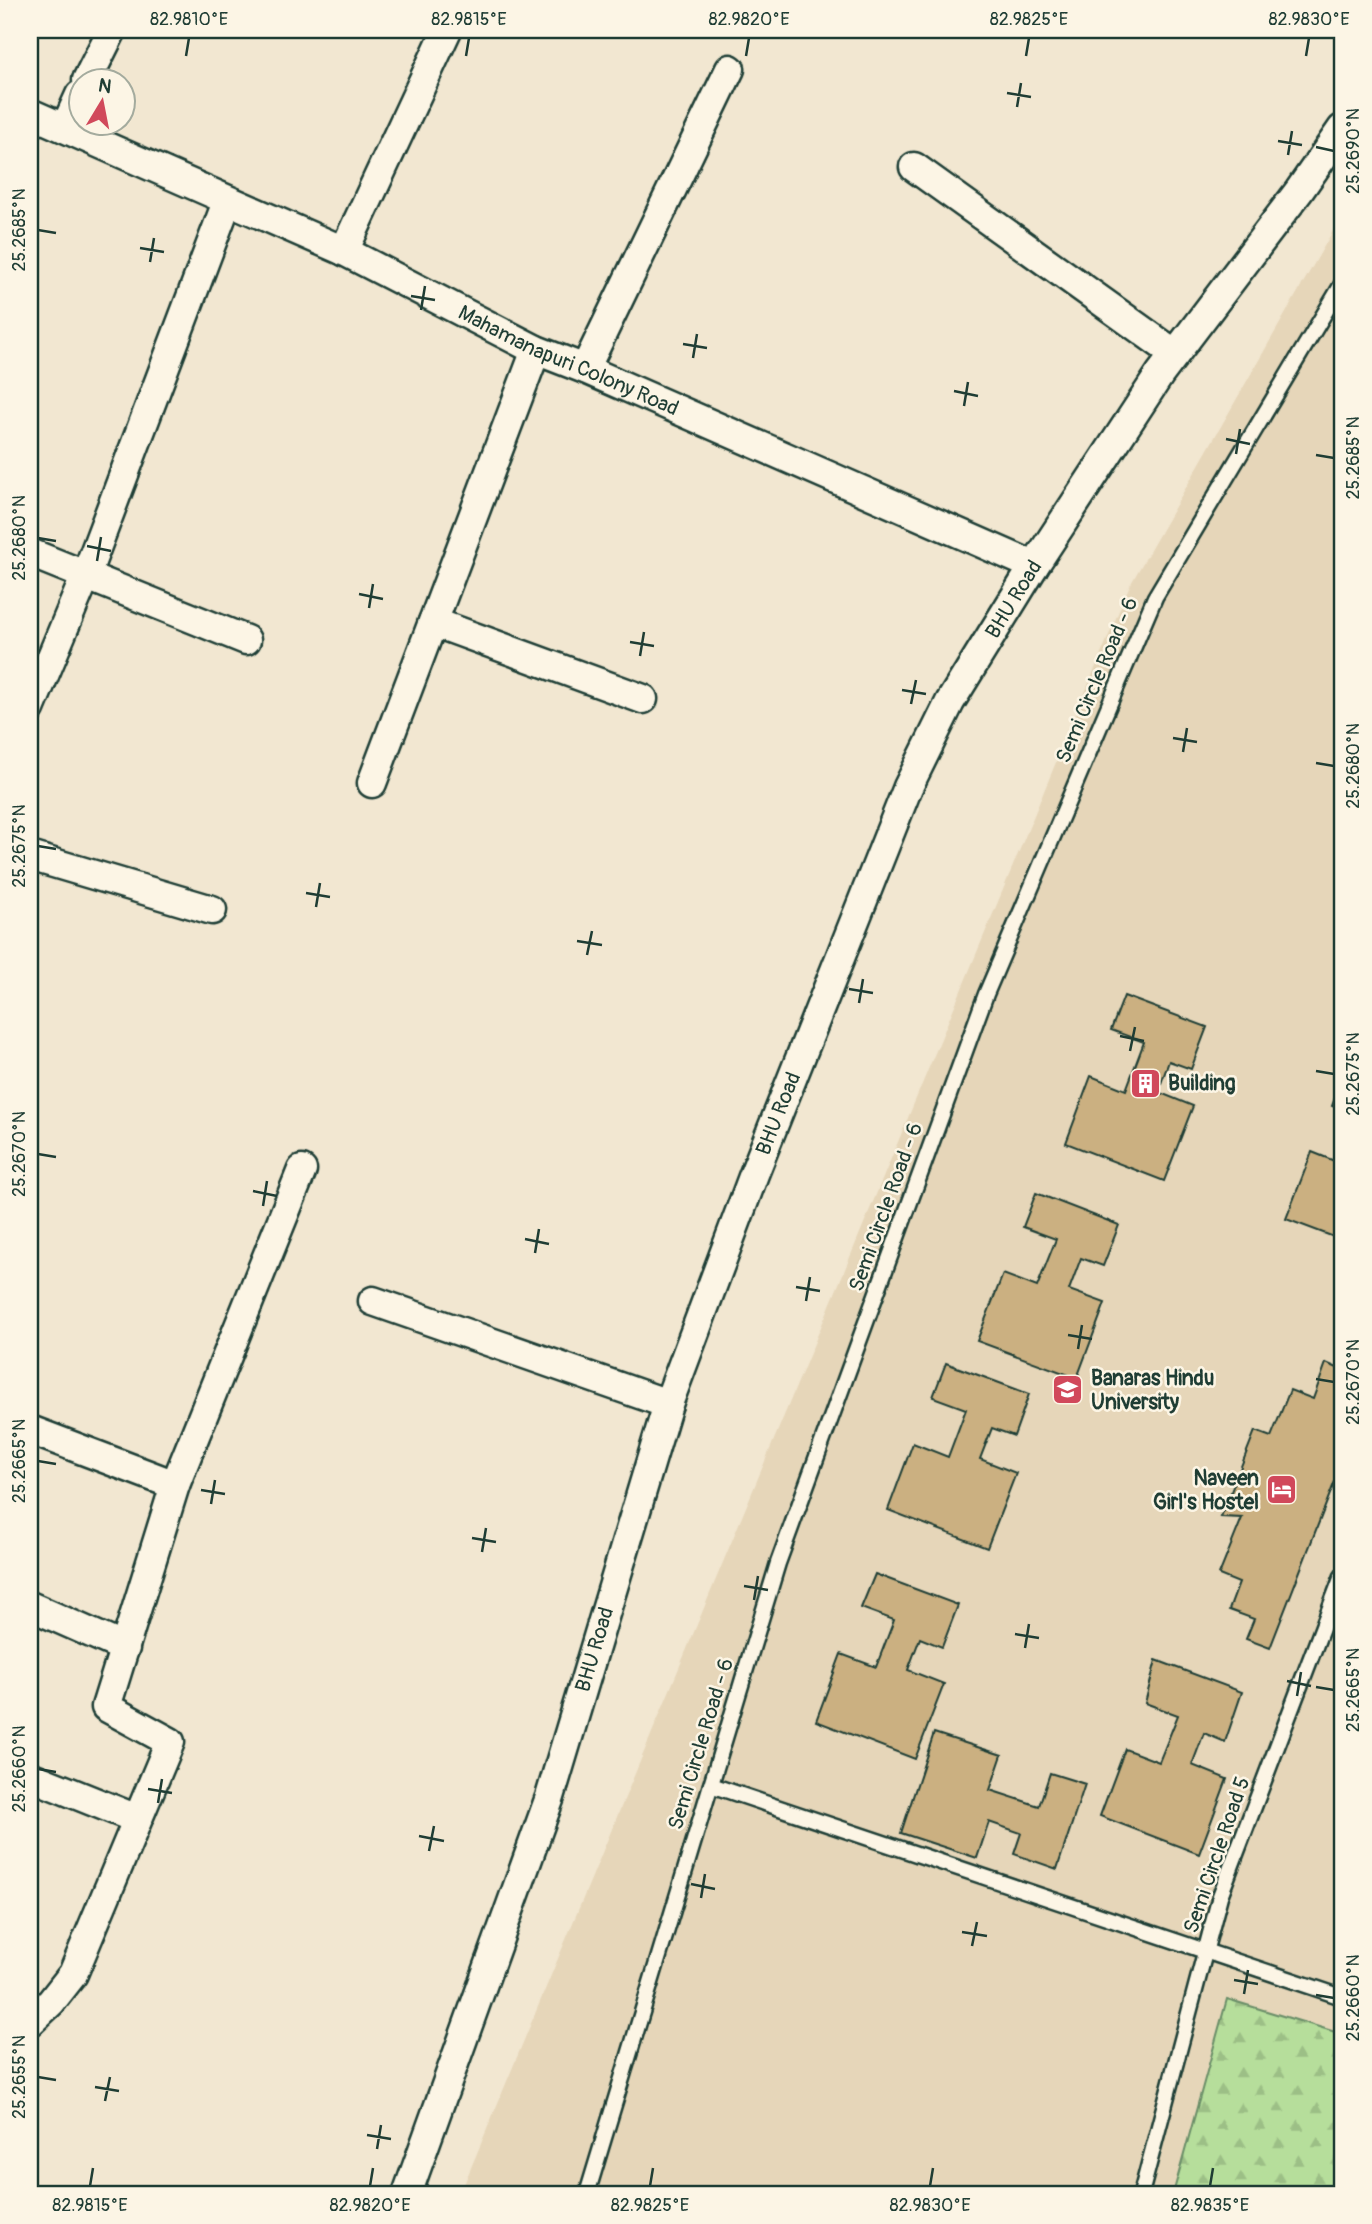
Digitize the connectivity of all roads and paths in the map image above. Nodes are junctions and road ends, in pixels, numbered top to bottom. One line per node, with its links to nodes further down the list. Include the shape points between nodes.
1 (112, 30): 3 (street)
2 (447, 30): 10 (street)
3 (94, 66)
4 (730, 69): 14 (street)
5 (30, 113): 6 (street, Mahamanapuri Colony Road)
6 (65, 128): 9 (street, Mahamanapuri Colony Road)
7 (1342, 129): 13 (street, BHU Road)
8 (914, 167): 13 (street)
9 (227, 202): 10 (street, Mahamanapuri Colony Road); 17 (street)
10 (344, 251): 12 (street, Mahamanapuri Colony Road)
11 (1342, 284): 34 (lane, Semi Circle Road - 6, via 1156,597 986,994 778,1563)
12 (536, 350): 14 (street, Mahamanapuri Colony Road); 18 (street)
13 (1175, 354): 16 (street, BHU Road)
14 (585, 369): 16 (street, Mahamanapuri Colony Road)
15 (30, 553): 17 (street)
16 (1034, 566): 27 (street, BHU Road, via 950,702 908,787)
17 (86, 575): 19 (street); 21 (street)
18 (433, 622): 20 (street); 22 (street)
19 (246, 640)
20 (643, 699)
21 (30, 709)
22 (372, 783)
23 (30, 856): 24 (street)
24 (212, 910)
25 (302, 1170): 29 (street)
26 (373, 1301): 27 (street)
27 (668, 1404): 39 (street, BHU Road, via 550,1797)
28 (30, 1430): 29 (street)
29 (175, 1486): 32 (street)
30 (1342, 1576): 36 (lane, Semi Circle Road 5, via 1220,1896)
31 (30, 1606): 32 (street)
32 (125, 1648): 35 (street, via 106,1707 170,1742)
33 (30, 1776): 35 (street)
34 (711, 1785): 36 (lane); 40 (lane, Semi Circle Road - 6)
35 (137, 1819): 38 (street, via 73,1973)
36 (1207, 1952): 37 (lane); 41 (lane, Semi Circle Road 5)
37 (1342, 1997)
38 (30, 2021)
39 (407, 2194)
40 (587, 2194)
41 (1141, 2194)

